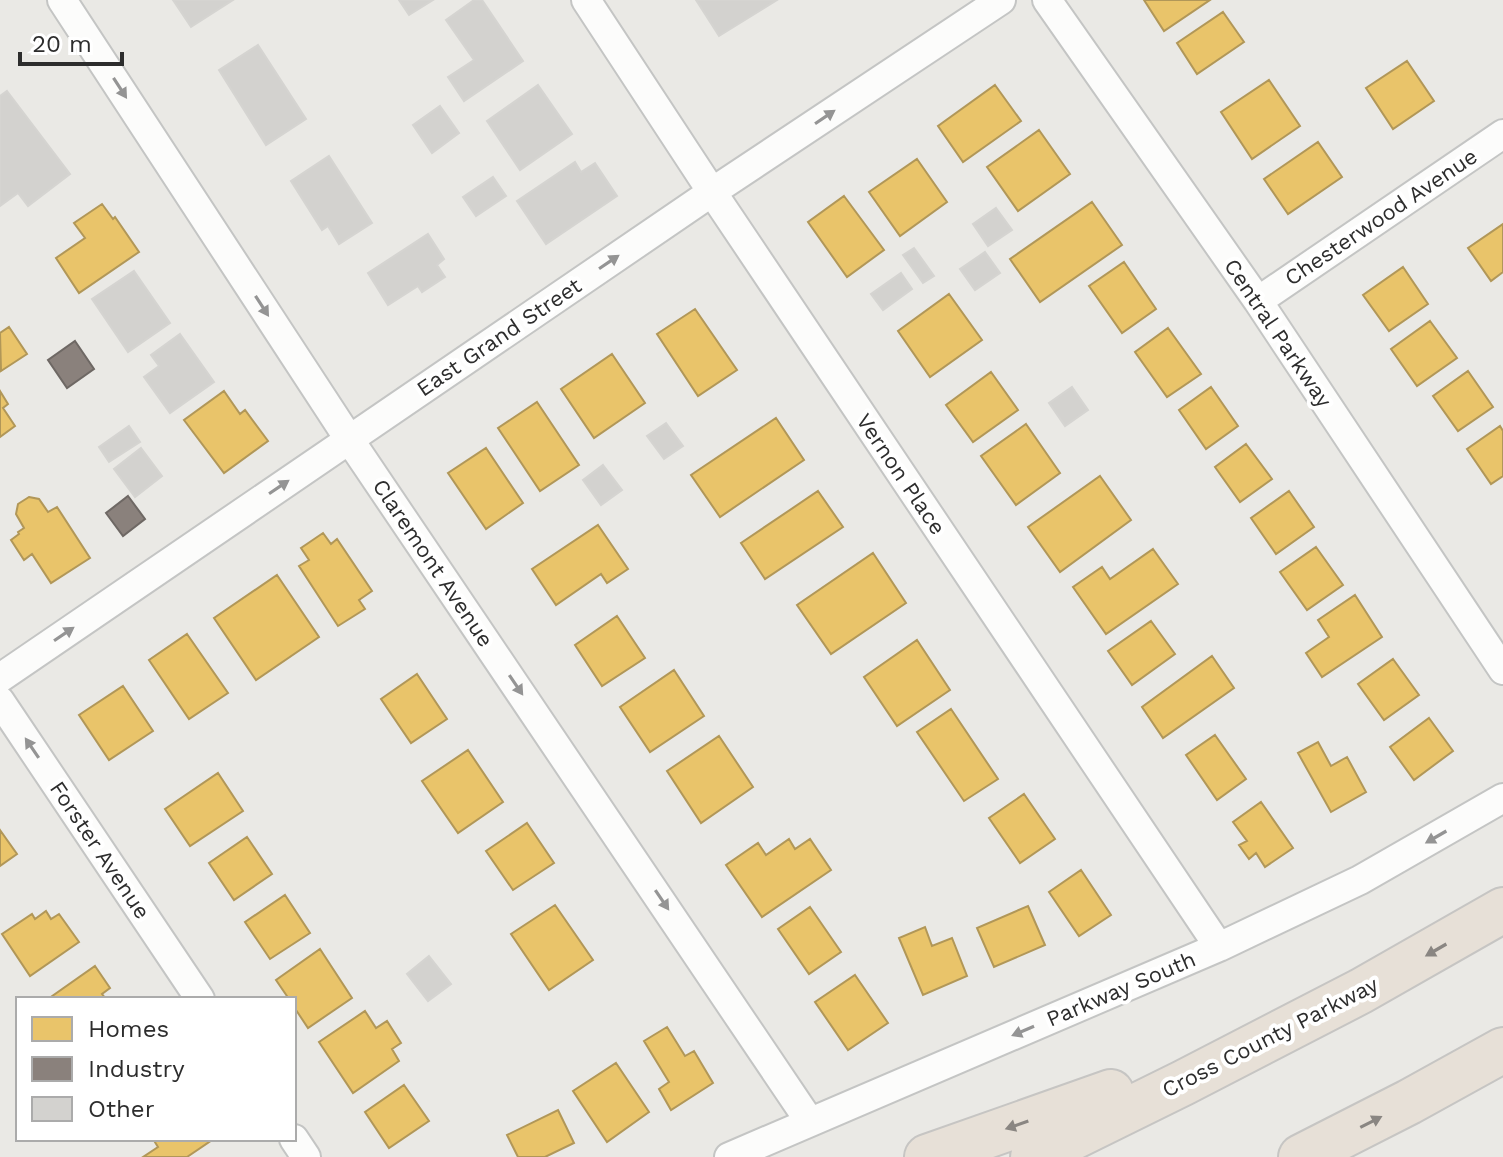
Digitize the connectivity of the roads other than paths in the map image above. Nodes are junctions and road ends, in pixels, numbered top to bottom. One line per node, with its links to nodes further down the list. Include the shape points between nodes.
1 (62, 0): 8 (street, Claremont Avenue, one-way to 8)
2 (586, 0): 6 (street, Vernon Place)
3 (1001, 0): 6 (street, East Grand Street, one-way to 3)
4 (1047, 0): 7 (street, Central Parkway)
5 (1503, 134): 7 (street, Chesterwood Avenue)
6 (712, 192): 8 (street, East Grand Street, one-way to 6); 14 (street, Vernon Place)
7 (1258, 301): 9 (street, Central Parkway)
8 (349, 439): 10 (street, East Grand Street, one-way to 8); 18 (street, Claremont Avenue, one-way to 18)
9 (1503, 670)
10 (0, 678)
11 (0, 701): 15 (street, Forster Avenue, one-way to 11)
12 (1503, 798): 14 (street, Parkway South, one-way to 14, via 1360,880)
13 (1503, 910): 16 (highway, Cross County Parkway, one-way to 16)
14 (1219, 947): 18 (street, Parkway South, one-way to 18)
15 (199, 997)
16 (1275, 1035): 20 (highway, one-way to 20); 21 (highway, Cross County Parkway)
17 (1503, 1050): 22 (highway, one-way to 17)
18 (810, 1122): 19 (street, Parkway South)
19 (729, 1157)
20 (927, 1157)
21 (1033, 1157)
22 (1301, 1157)

